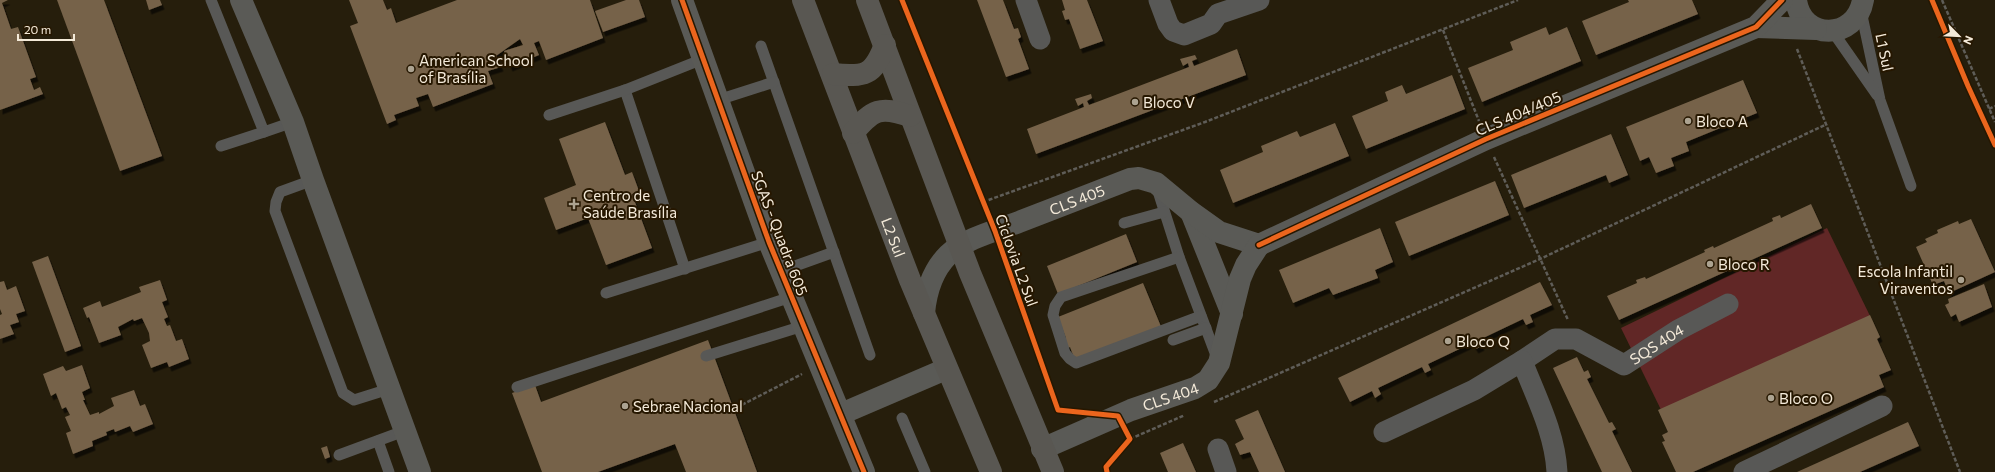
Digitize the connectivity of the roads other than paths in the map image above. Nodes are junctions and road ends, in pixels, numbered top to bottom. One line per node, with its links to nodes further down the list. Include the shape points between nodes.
1 (211, 0): 27 (lane)
2 (242, 0): 26 (street)
3 (682, 0): 18 (street, SGAS - Quadra 605)
4 (803, 0): 19 (main road, L2 Sul)
5 (867, 0): 16 (main road)
6 (1026, 0): 15 (street)
7 (1158, 0): 12 (street, via 1173,31 1184,35 1211,24)
8 (1259, 0): 12 (street)
9 (1782, 0): 13 (street, CLS 404/405)
10 (1796, 0): 14 (street, via 1802,18)
11 (1862, 6): 14 (street, via 1850,25); 23 (lane, L1 Sul)
12 (1216, 7)
13 (1756, 27): 14 (street, CLS 404/405); 37 (street, CLS 404/405, via 1486,139)
14 (1825, 30): 23 (lane, L1 Sul)
15 (1040, 39)
16 (885, 45): 19 (main road, via 879,61 872,70 851,76); 25 (main road)
17 (761, 46): 20 (lane)
18 (703, 59): 21 (lane); 22 (street, SGAS - Quadra 605)
19 (833, 74): 28 (main road, L2 Sul)
20 (774, 82): 22 (lane); 39 (lane)
21 (625, 90): 24 (lane); 41 (lane)
22 (718, 100): 36 (street, SGAS - Quadra 605)
23 (1880, 100): 32 (lane, L1 Sul)
24 (549, 115)
25 (910, 116): 28 (main road, via 886,110 877,111 866,118); 38 (main road)
26 (293, 122): 27 (lane); 30 (street)
27 (264, 132): 29 (lane)
28 (853, 133): 46 (main road, L2 Sul)
29 (221, 146)
30 (312, 180): 58 (street); 58 (lane, via 280,192 275,211 343,393 354,400)
31 (1156, 183): 33 (lane); 34 (street, CLS 405); 38 (street, CLS 405, via 1139,178 1130,179)
32 (1911, 186)
33 (1164, 212): 35 (lane); 40 (lane)
34 (1191, 212): 37 (street, CLS 405, via 1219,232); 47 (street)
35 (1124, 223)
36 (769, 242): 41 (lane); 42 (street, SGAS - Quadra 605)
37 (1259, 245): 47 (street, CLS 404, via 1240,279)
38 (960, 246): 46 (street, CLS 405, via 946,256 934,275 926,295); 66 (main road)
39 (834, 252): 42 (lane); 52 (lane)
40 (1179, 257): 48 (lane); 48 (lane, via 1062,297 1055,306 1053,315 1065,353 1076,363)
41 (684, 269): 43 (lane)
42 (781, 271): 44 (street, SGAS - Quadra 605)
43 (606, 293)
44 (791, 297): 49 (street, SGAS - Quadra 605); 57 (lane)
45 (1728, 304): 54 (street, SQS 404, via 1678,330 1624,365 1576,339 1555,339)
46 (924, 313): 56 (main road, L2 Sul)
47 (1232, 315): 55 (street, CLS 404)
48 (1201, 316): 50 (lane)
49 (804, 326): 53 (lane); 60 (street, SGAS - Quadra 605)
50 (1206, 328): 51 (lane); 55 (lane)
51 (1173, 340)
52 (870, 355)
53 (706, 356)
54 (1522, 362): 63 (street, SQS 404, via 1474,390); 75 (street, via 1556,451)
55 (1219, 363): 66 (street, CLS 404, via 1208,380 1195,388 1118,416)
56 (946, 369): 60 (street); 72 (main road, L2 Sul)
57 (517, 387)
58 (389, 389): 62 (street)
59 (1882, 406): 76 (street)
60 (841, 414): 70 (street, SGAS - Quadra 605)
61 (902, 418): 71 (lane)
62 (404, 431): 64 (lane); 69 (street)
63 (1384, 432)
64 (378, 441): 67 (lane); 68 (lane)
65 (1218, 449): 74 (street)
66 (1042, 450): 73 (main road)
67 (339, 455)
68 (389, 472)
69 (420, 472)
70 (864, 472)
71 (925, 472)
72 (990, 472)
73 (1053, 472)
74 (1226, 472)
75 (1557, 472)
76 (1744, 472)

